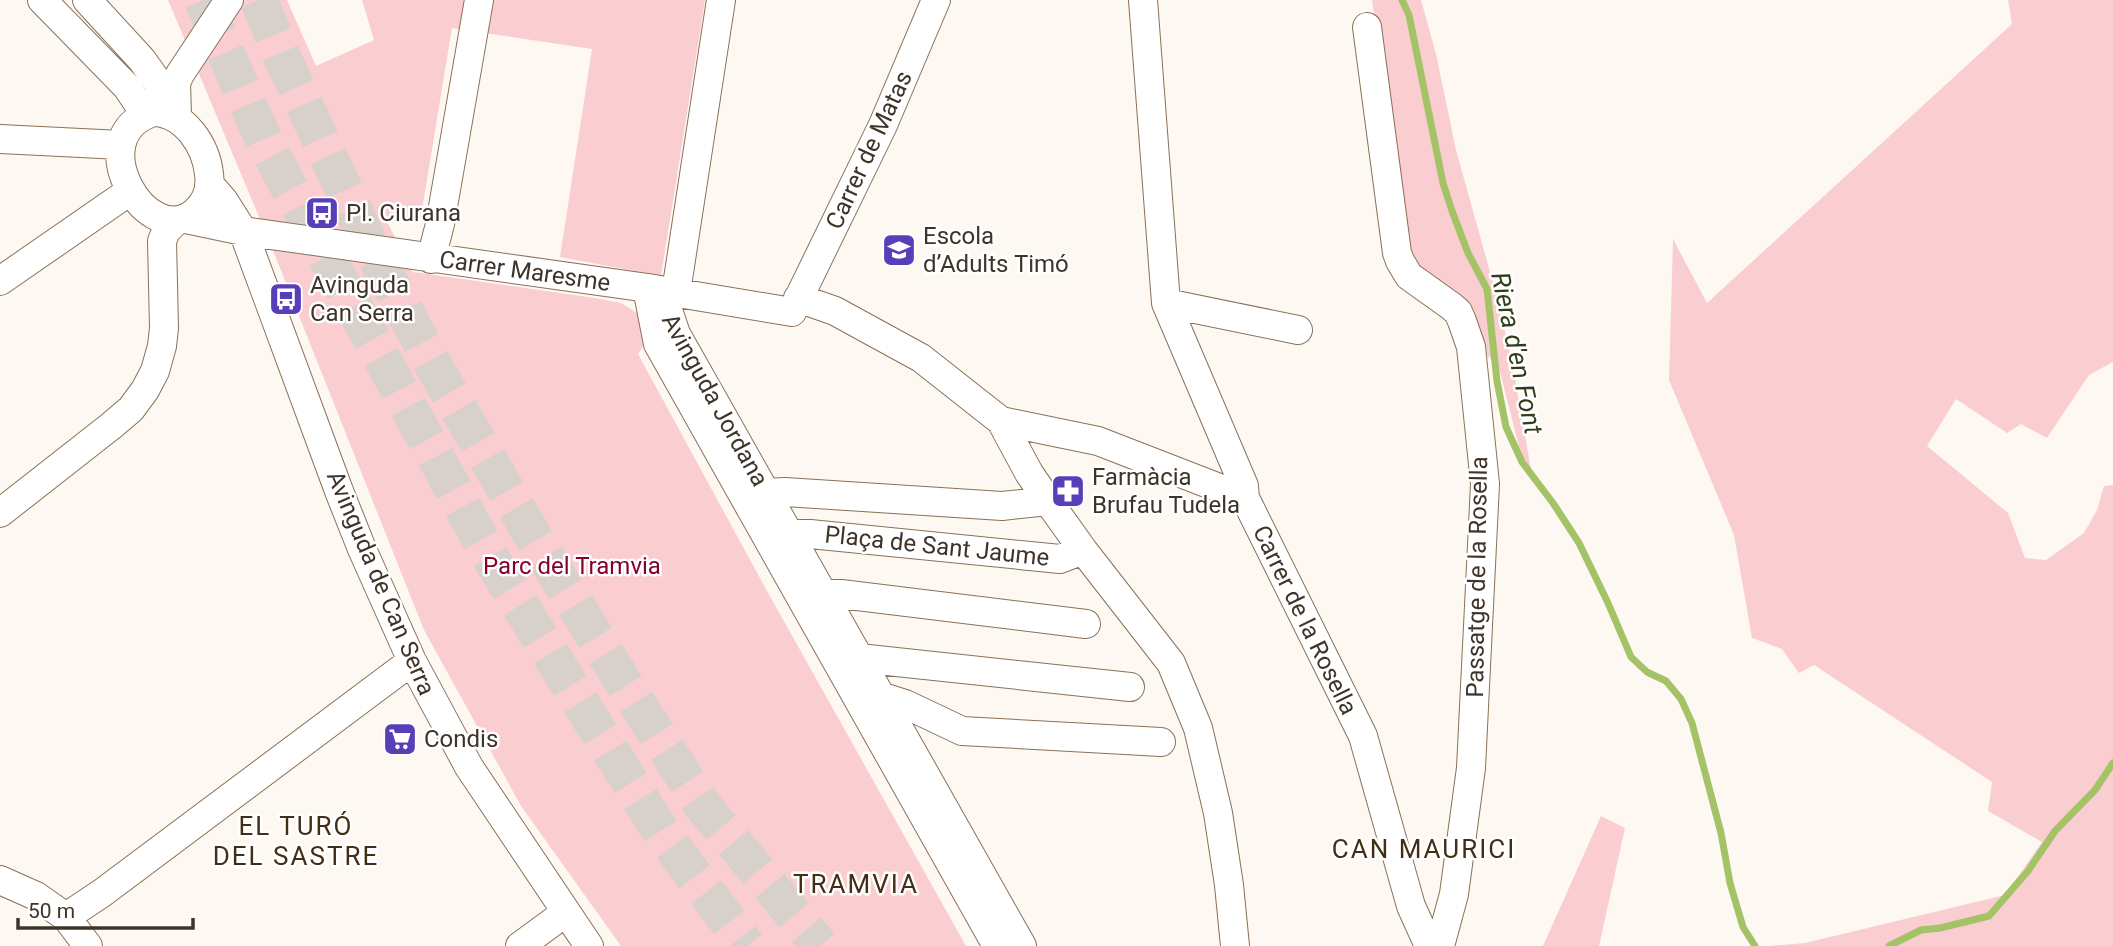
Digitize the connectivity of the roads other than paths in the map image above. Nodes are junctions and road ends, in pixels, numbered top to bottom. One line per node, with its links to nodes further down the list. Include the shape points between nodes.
1 (42, 0): 9 (street, via 127,87)
2 (87, 0): 10 (street, via 142,60)
3 (229, 0): 10 (street, via 176,83)
4 (479, 0): 17 (street)
5 (721, 0): 20 (street)
6 (936, 0): 21 (street, Carrer de Matas, via 883,125)
7 (1143, 0): 22 (street)
8 (1367, 27): 48 (street, Passatge de la Rosella, via 1399,261 1409,276 1451,306 1462,321 1471,347 1485,484 1471,768 1454,894)
9 (145, 114): 10 (street, via 165,112); 12 (street, via 124,135)
10 (177, 118): 13 (street, via 202,149)
11 (0, 139): 12 (street)
12 (121, 145): 14 (street)
13 (210, 185): 15 (street, via 201,207); 16 (street)
14 (130, 191): 15 (street, via 149,211); 18 (street)
15 (181, 220): 16 (street, Carrer Maresme); 28 (street, via 166,231 162,241 162,346 145,390 111,426)
16 (243, 231): 17 (street, Carrer Maresme); 34 (street, Avinguda de Can Serra, via 362,549)
17 (431, 259): 19 (street, Carrer Maresme)
18 (0, 281)
19 (648, 288): 20 (street, Carrer Maresme); 25 (street, Avinguda Jordana, via 668,310 676,334); 45 (street, Avinguda Jordana, via 658,344)
20 (676, 292): 21 (street, Carrer Maresme, via 792,312)
21 (798, 299): 24 (street, via 835,311 921,358)
22 (1166, 303): 23 (street); 26 (street, via 1244,486)
23 (1298, 331)
24 (1001, 421): 26 (street, Carrer de la Rosella, via 1098,441); 27 (street)
25 (766, 493): 27 (street, Plaça de Sant Jaume, via 1002,506); 29 (street, Avinguda Jordana)
26 (1245, 498): 47 (street, Carrer de la Rosella, via 1363,736 1411,906)
27 (1048, 500): 30 (street)
28 (0, 513)
29 (789, 534): 30 (street, Plaça de Sant Jaume, via 1060,559); 31 (street, Avinguda Jordana)
30 (1083, 550): 41 (street, via 1171,663 1198,728 1229,885)
31 (823, 594): 32 (street); 33 (street, Avinguda Jordana)
32 (1086, 624)
33 (859, 658): 35 (street); 36 (street, Avinguda Jordana)
34 (412, 661): 39 (street, Avinguda de Can Serra, via 469,768); 40 (street)
35 (1130, 687)
36 (880, 696): 37 (street, via 962,731); 46 (street, Avinguda Jordana)
37 (1161, 742)
38 (0, 880): 40 (street, via 36,896)
39 (565, 912): 43 (street); 44 (street, Avinguda de Can Serra)
40 (66, 917): 42 (street)
41 (1229, 944)
42 (88, 946)
43 (520, 946)
44 (589, 946)
45 (997, 946)
46 (1022, 946)
47 (1429, 946)
48 (1440, 946)

